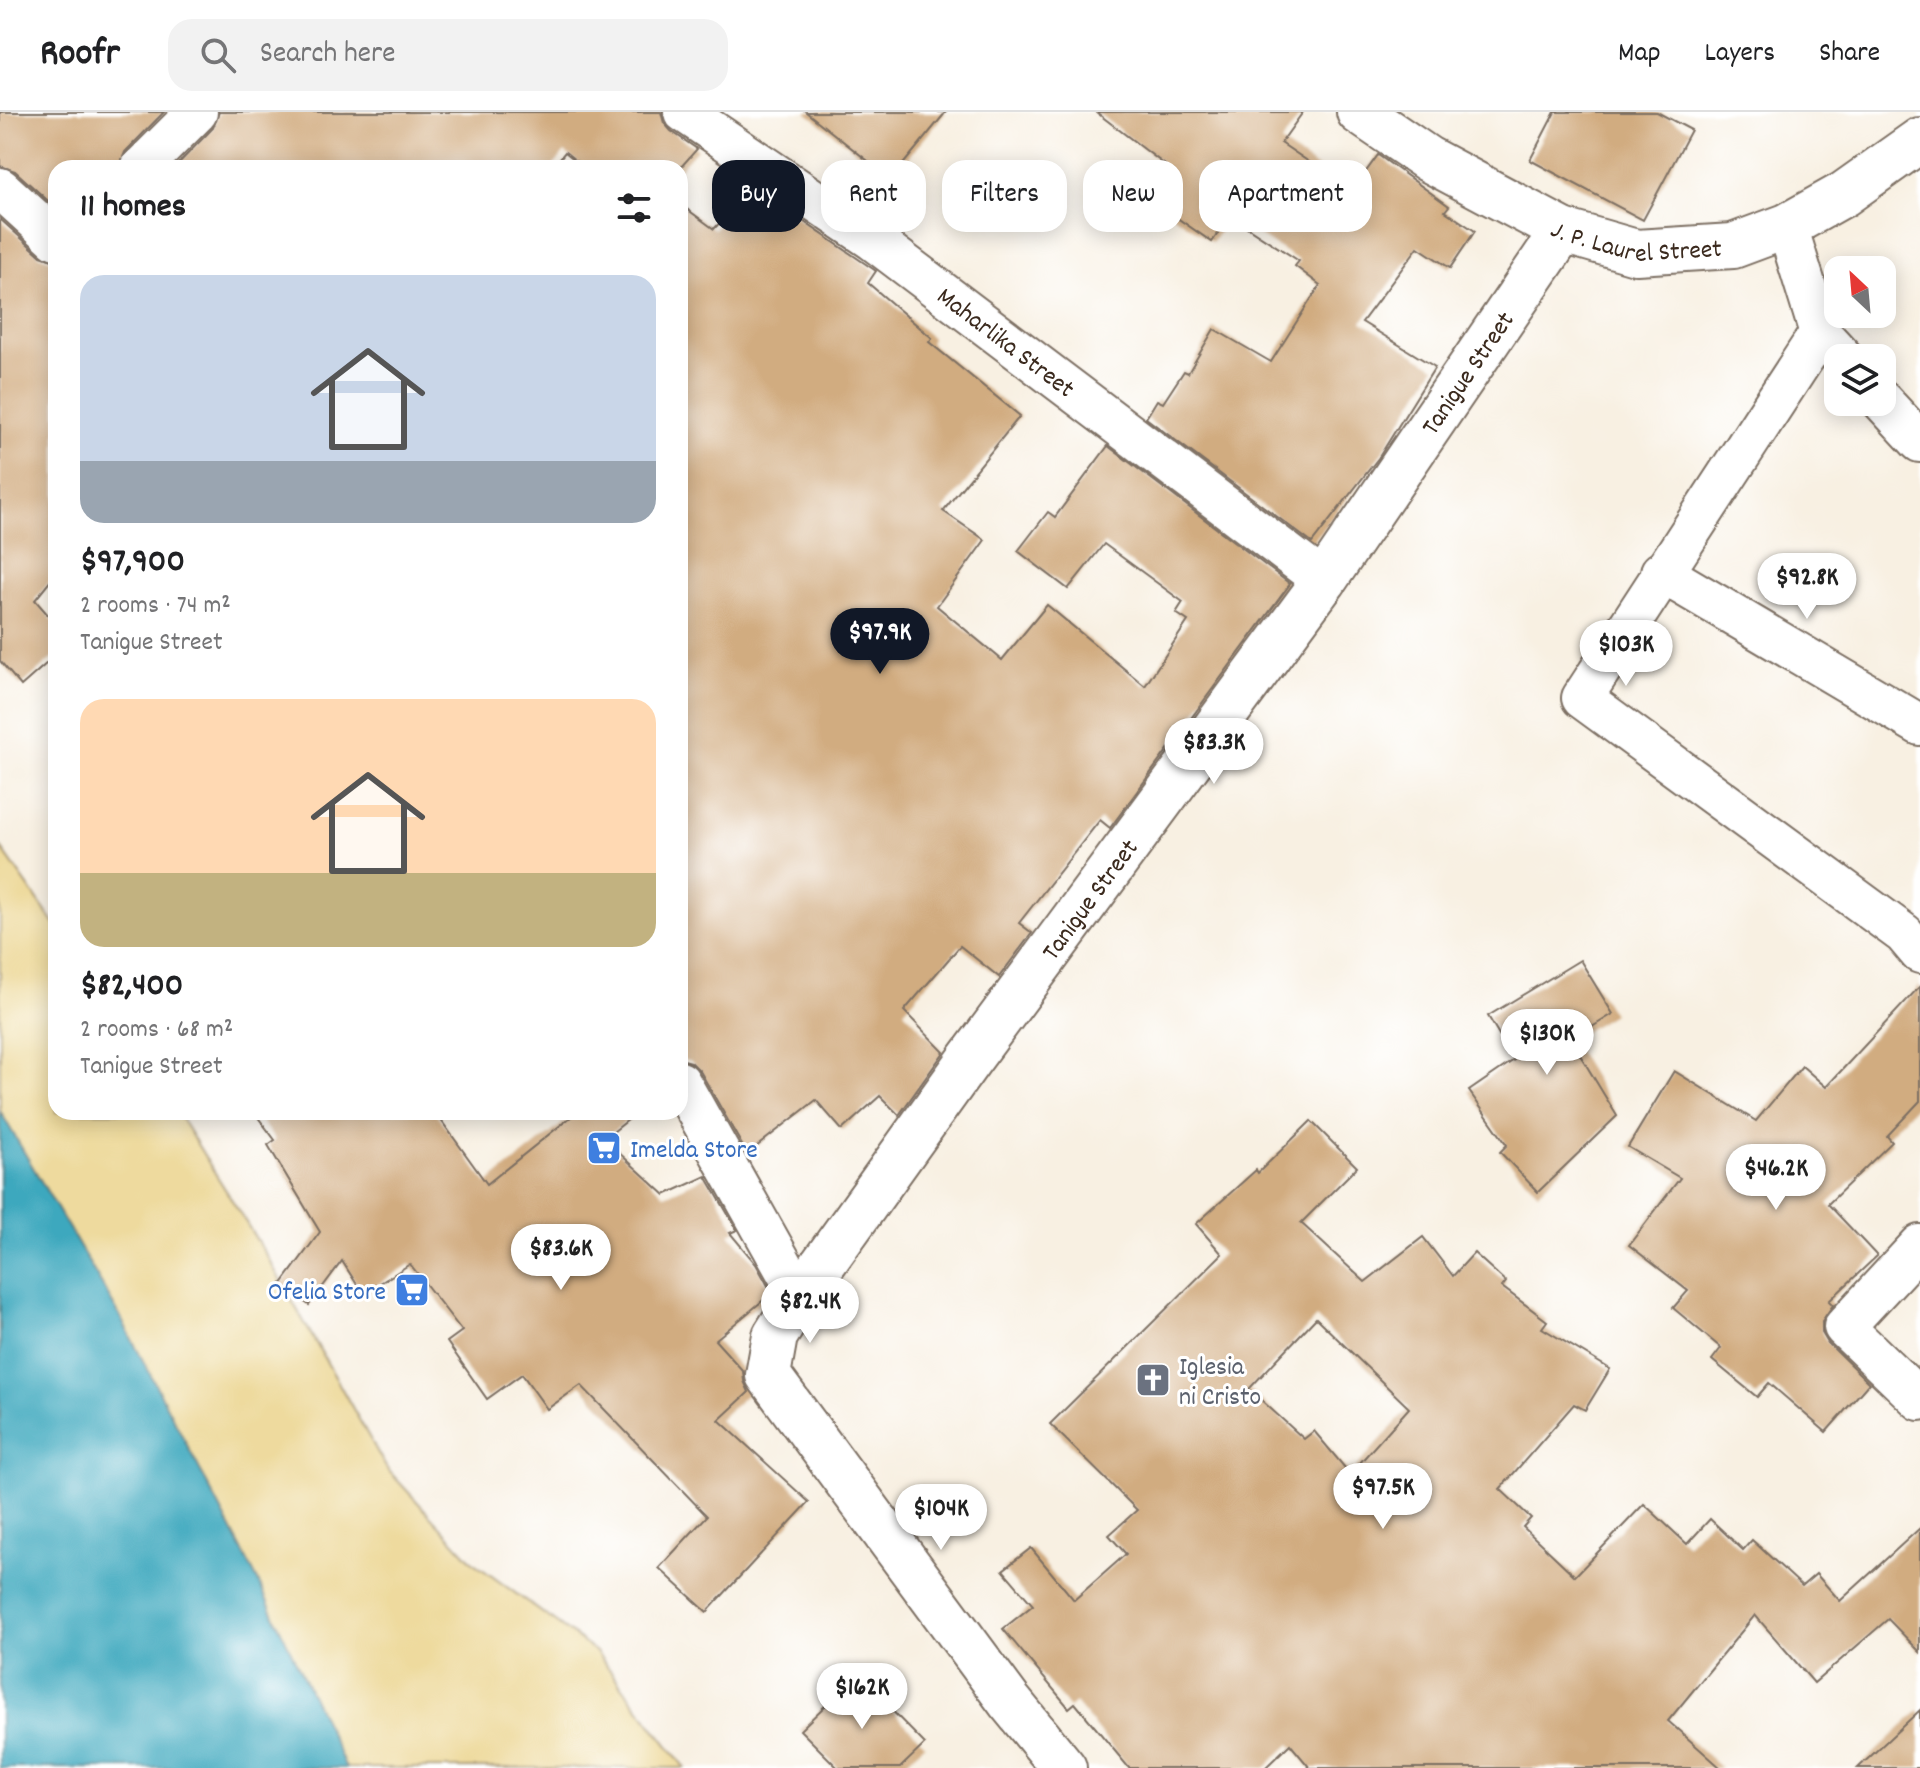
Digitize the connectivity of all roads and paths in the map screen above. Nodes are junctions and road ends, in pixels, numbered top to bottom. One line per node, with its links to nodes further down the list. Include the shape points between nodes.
1 (197, 112): 5 (street)
2 (684, 112): 15 (street, Maharlika Street, via 873,240)
3 (1359, 112): 8 (street, J. P. Laurel Street, via 1428,159)
4 (1920, 140): 7 (street, J. P. Laurel Street, via 1844,194)
5 (149, 160)
6 (0, 188): 9 (street)
7 (1787, 226): 8 (street, J. P. Laurel Street, via 1733,246 1636,252); 10 (street)
8 (1563, 231): 15 (street, Tanigue Street)
9 (48, 232)
10 (1830, 344)
11 (1824, 355): 14 (street)
12 (1896, 416): 13 (street)
13 (1920, 442)
14 (1661, 572): 16 (street); 17 (street, via 1582,698 1904,934)
15 (1324, 581): 20 (street, Tanigue Street)
16 (1920, 725)
17 (1920, 953)
18 (688, 1096): 20 (street)
19 (1920, 1245): 21 (street, via 1844,1327)
20 (800, 1296): 22 (street, Tanigue Street, via 775,1336 768,1375)
21 (1920, 1400)
22 (1064, 1768)

